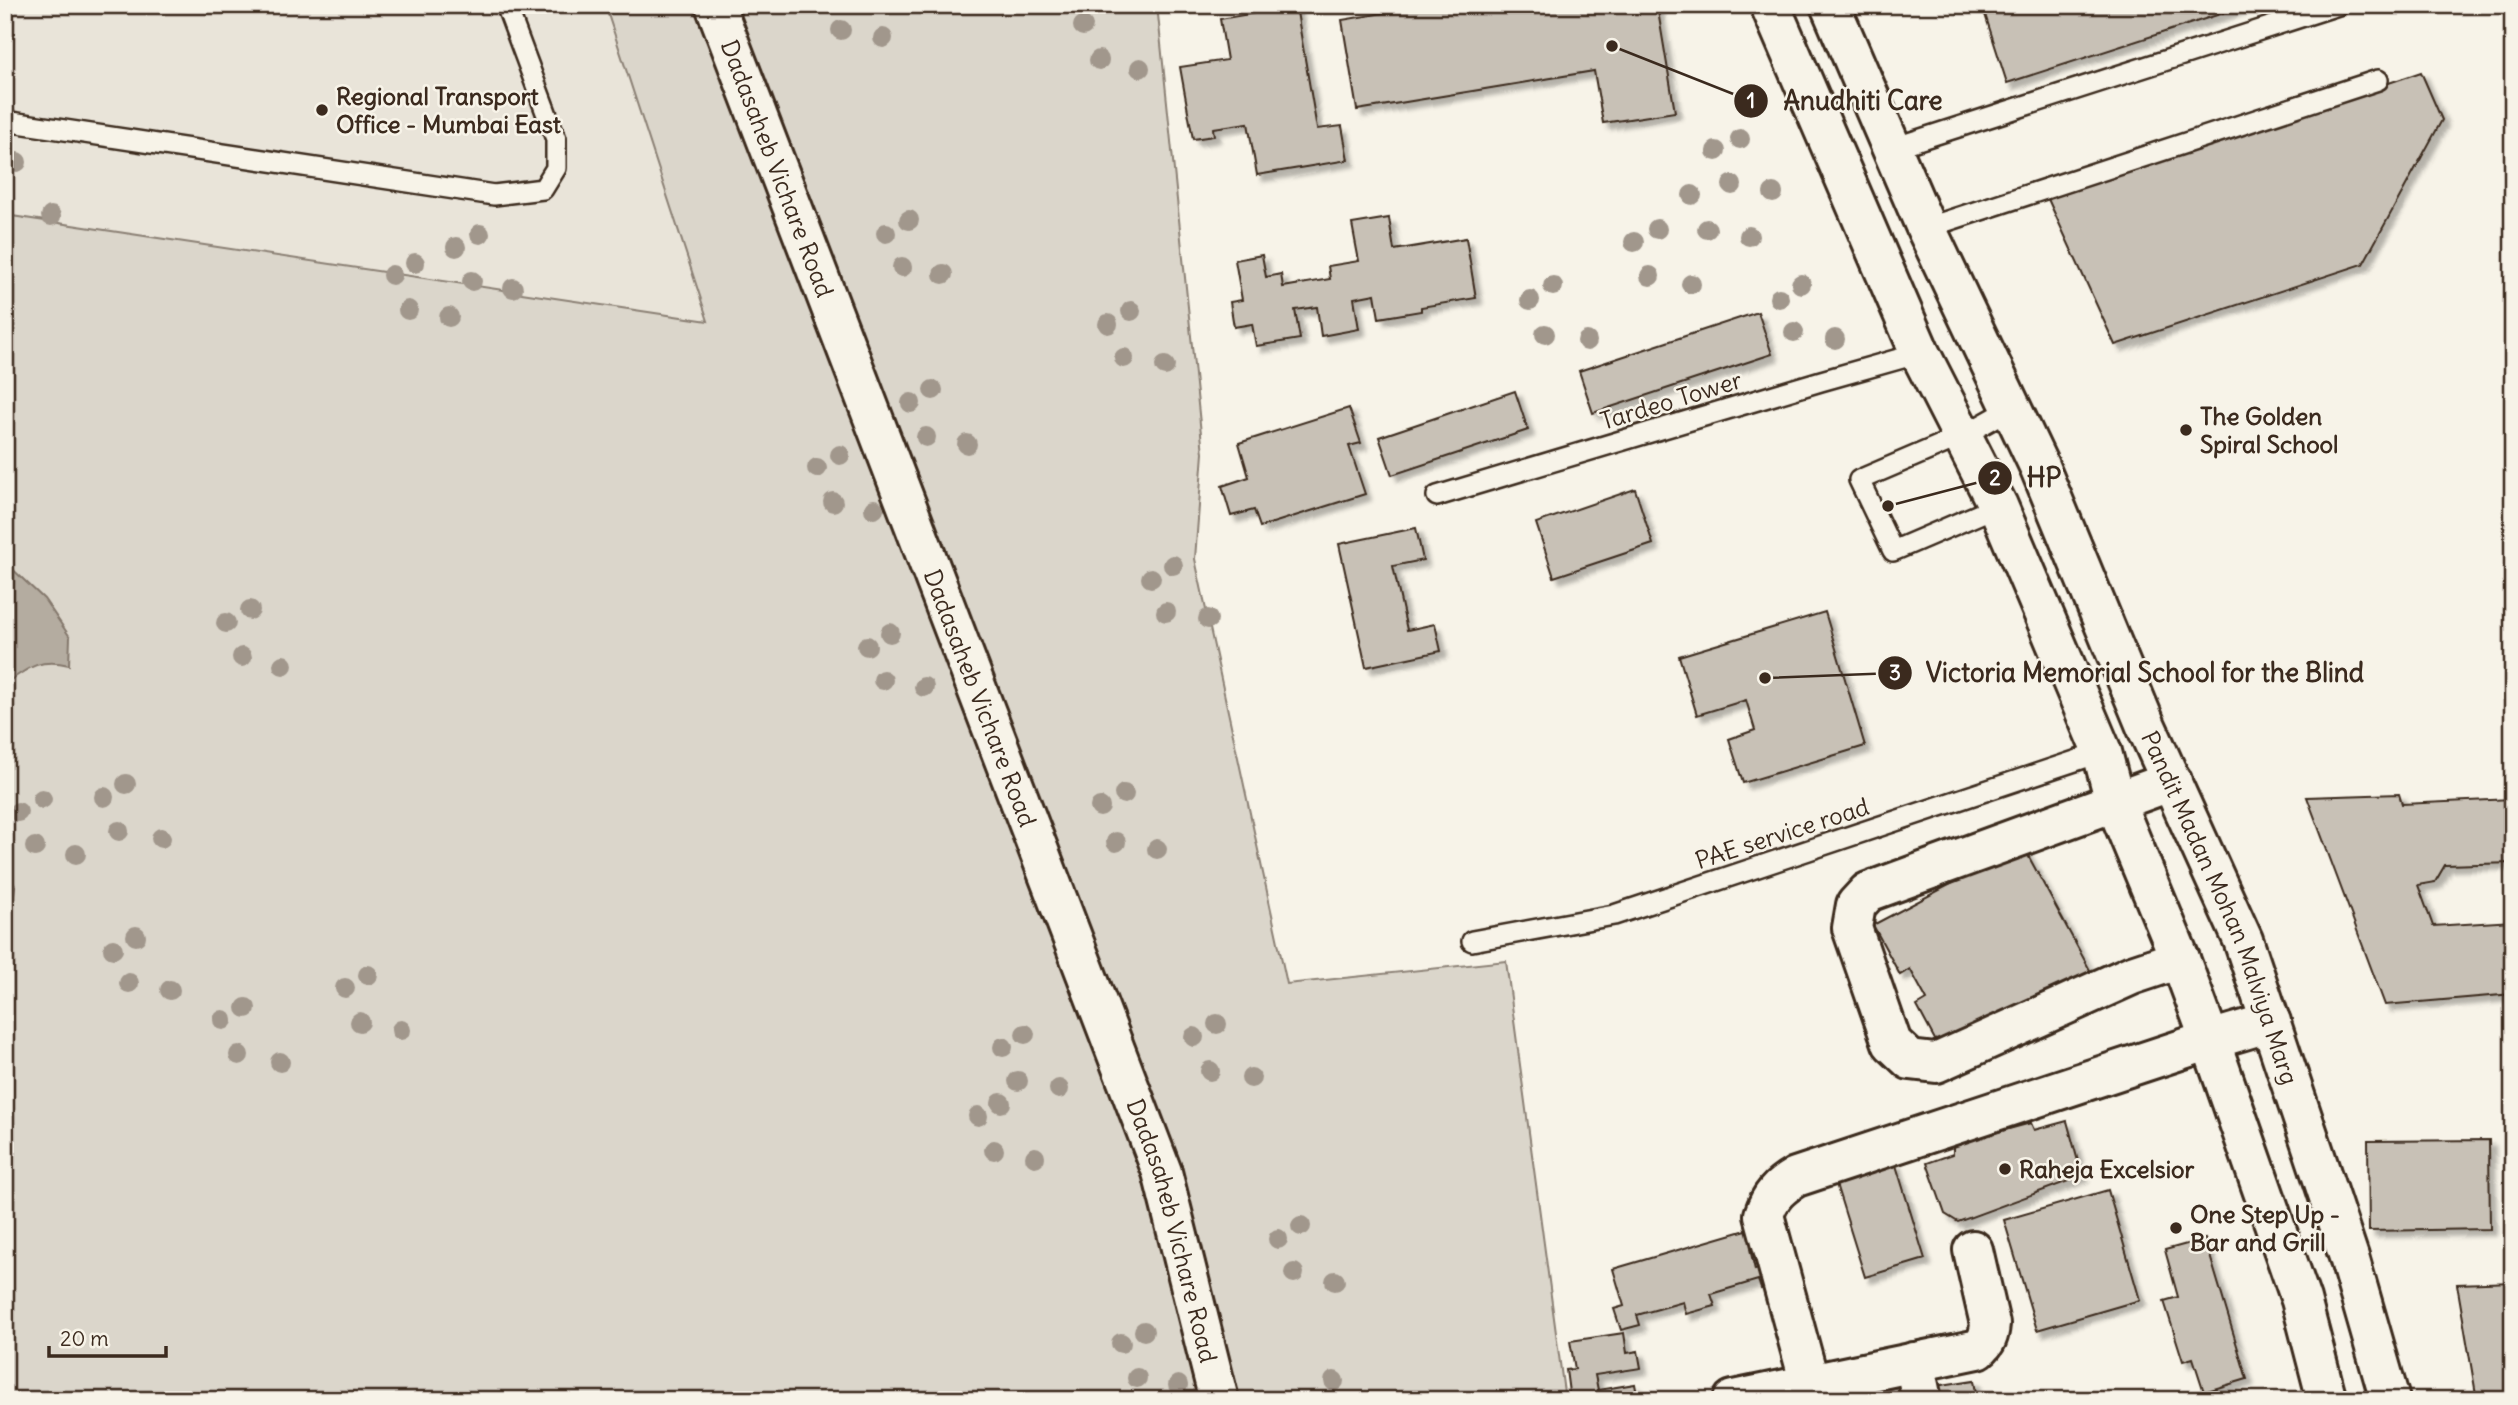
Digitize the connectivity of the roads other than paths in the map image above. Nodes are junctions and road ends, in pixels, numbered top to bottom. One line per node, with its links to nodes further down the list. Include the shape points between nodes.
1 (506, 5): 7 (lane, via 556,139 556,168 543,189 494,195)
2 (715, 5): 25 (street, Dadasaheb Vichare Road, via 1162,1172)
3 (1770, 5): 10 (street, Pandit Madan Mohan Malviya Marg)
4 (1830, 5): 8 (street, Pandit Madan Mohan Malviya Marg)
5 (2338, 5): 8 (lane)
6 (2378, 80): 9 (lane)
7 (5, 121)
8 (1893, 148): 9 (street, Pandit Madan Mohan Malviya Marg)
9 (1926, 228): 11 (street, Pandit Madan Mohan Malviya Marg)
10 (1920, 354): 12 (street, Pandit Madan Mohan Malviya Marg); 13 (lane, Tardeo Tower)
11 (2012, 408): 12 (lane); 16 (street, Pandit Madan Mohan Malviya Marg)
12 (1964, 435): 14 (street, Pandit Madan Mohan Malviya Marg); 14 (lane, via 1859,480 1893,551)
13 (1437, 496)
14 (1998, 506): 15 (street, Pandit Madan Mohan Malviya Marg)
15 (2102, 752): 17 (street, Pandit Madan Mohan Malviya Marg); 18 (lane, PAE service road, via 1614,915)
16 (2172, 782): 17 (street); 20 (street, Pandit Madan Mohan Malviya Marg, via 2243,940)
17 (2115, 802): 19 (street, Pandit Madan Mohan Malviya Marg); 19 (street, via 1868,892 1856,905 1852,928 1892,1042 1910,1060 1936,1063)
18 (1472, 941)
19 (2180, 958): 21 (street, Pandit Madan Mohan Malviya Marg)
20 (2271, 1022): 21 (street); 29 (street, Pandit Madan Mohan Malviya Marg, via 2349,1257)
21 (2210, 1040): 24 (street, via 1780,1186 1764,1215); 28 (street, Pandit Madan Mohan Malviya Marg, via 2301,1300)
22 (1973, 1250): 23 (street, via 1990,1324 1985,1344)
23 (1914, 1362): 24 (street); 27 (street)
24 (1810, 1384): 26 (street)
25 (1219, 1400)
26 (1733, 1400)
27 (1922, 1400)
28 (2327, 1400)
29 (2390, 1400)

